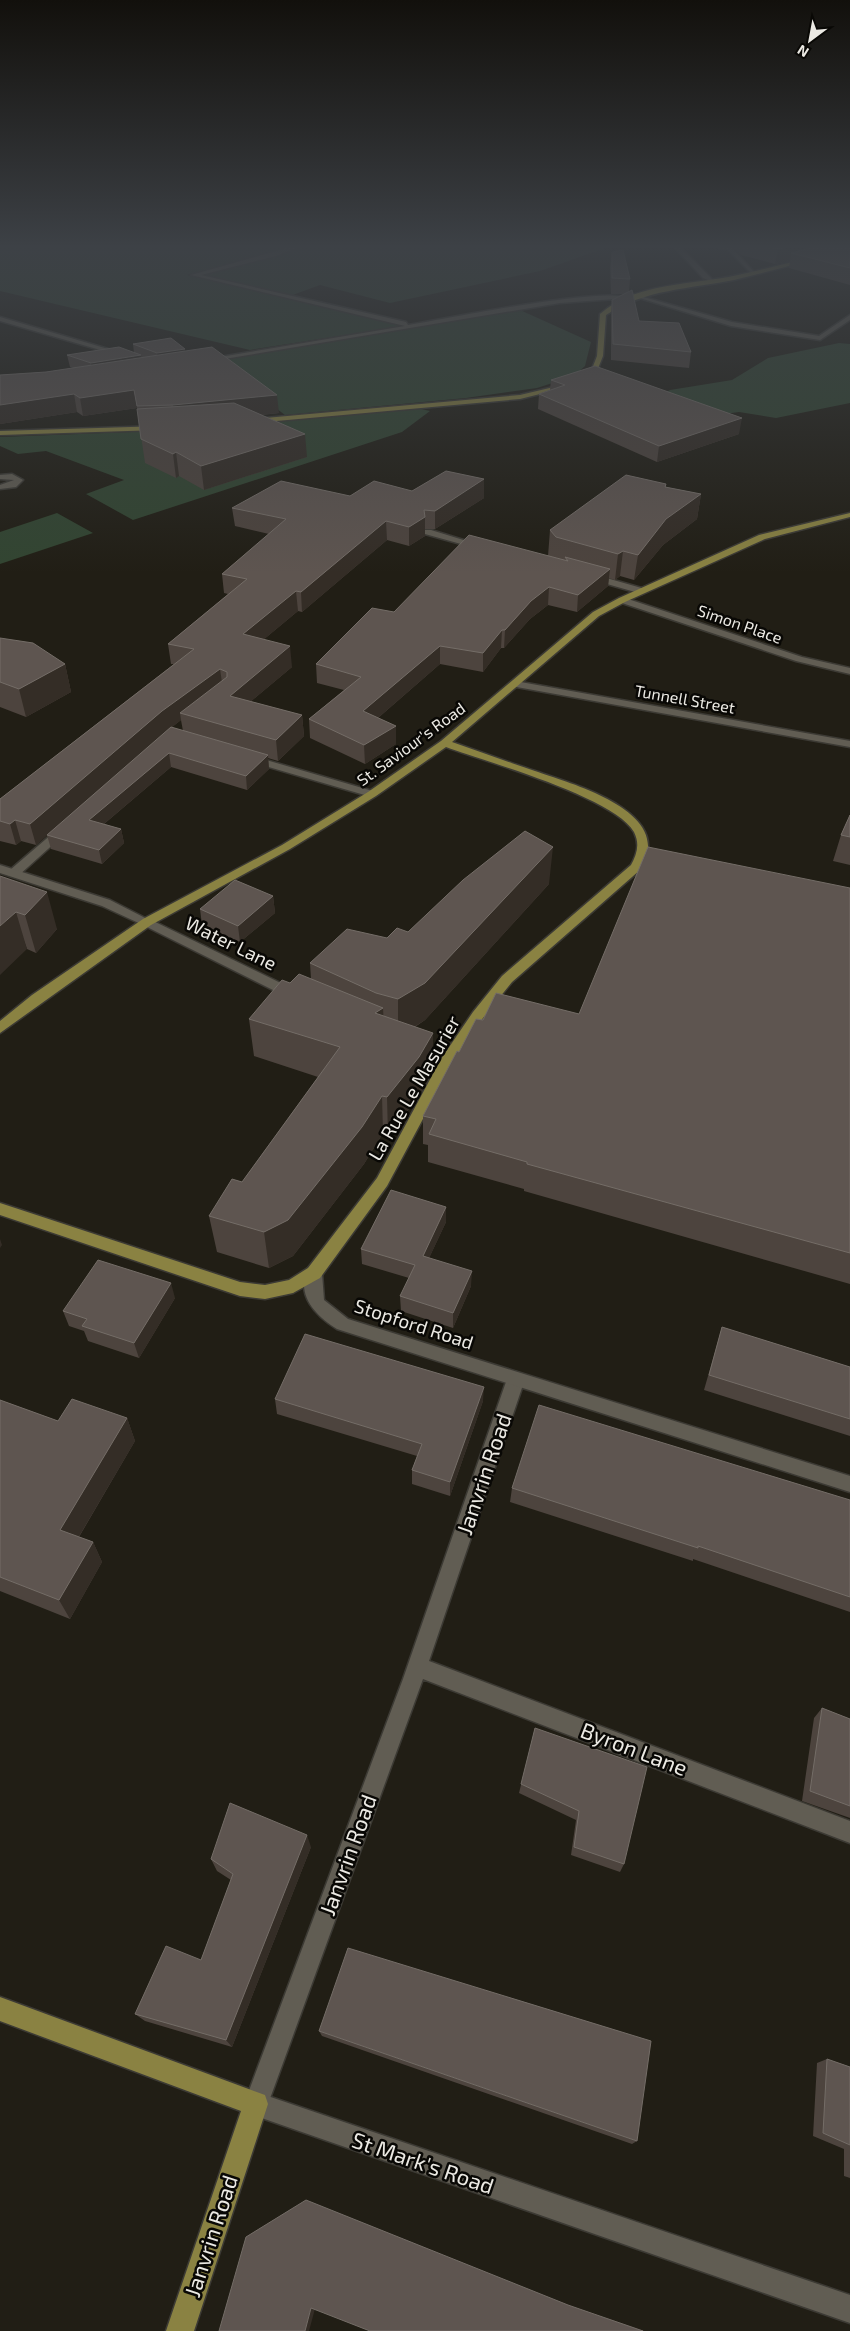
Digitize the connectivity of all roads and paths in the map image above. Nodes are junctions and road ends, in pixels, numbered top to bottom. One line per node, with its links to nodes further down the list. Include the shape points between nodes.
1 (123, 356): 4 (street)
2 (235, 356): 5 (street)
3 (599, 356): 6 (main road, via 595,370)
4 (127, 357)
5 (198, 362)
6 (579, 381)
7 (570, 384): 8 (main road, via 520,397)
8 (246, 422)
9 (166, 428): 10 (main road)
10 (0, 433)
11 (0, 477): 12 (street, via 12,476 19,480)
12 (0, 487)
13 (850, 515): 17 (main road, St. Saviour's Road, via 762,537)
14 (428, 532): 15 (street)
15 (487, 548)
16 (579, 574): 17 (street)
17 (642, 591): 18 (main road, St. Saviour's Road)
18 (622, 600): 19 (street, Simon Place, via 799,659); 20 (main road, St. Saviour's Road, via 582,624)
19 (850, 671)
20 (515, 684): 21 (main road, St. Saviour's Road); 22 (street, Tunnell Street)
21 (445, 743): 24 (main road, St. Saviour's Road); 32 (main road, La Rue Le Masurier, via 584,792 613,806 634,824 648,852 621,882 507,979)
22 (850, 744)
23 (238, 755): 24 (street)
24 (372, 794): 28 (main road, St. Saviour's Road, via 286,847)
25 (70, 823): 27 (street)
26 (0, 869): 27 (street, Water Lane)
27 (14, 873): 28 (street, Water Lane, via 106,904)
28 (147, 922): 29 (street, Water Lane); 30 (main road, St. Saviour's Road, via 37,998)
29 (303, 998)
30 (0, 1028)
31 (401, 1044): 32 (street)
32 (448, 1059): 34 (main road, La Rue Le Masurier, via 382,1182)
33 (0, 1209): 34 (main road, via 240,1289 264,1292 293,1286)
34 (314, 1273): 35 (street, Stopford Road, via 312,1296 322,1311 343,1324)
35 (516, 1379): 36 (street, Stopford Road); 37 (street, Janvrin Road)
36 (850, 1484)
37 (418, 1666): 38 (street, Byron Lane); 40 (street, Janvrin Road)
38 (850, 1832)
39 (0, 2009): 40 (main road, St Mark's Road)
40 (256, 2104): 41 (street, St Mark's Road); 42 (main road, Janvrin Road)
41 (850, 2309)
42 (180, 2331)

